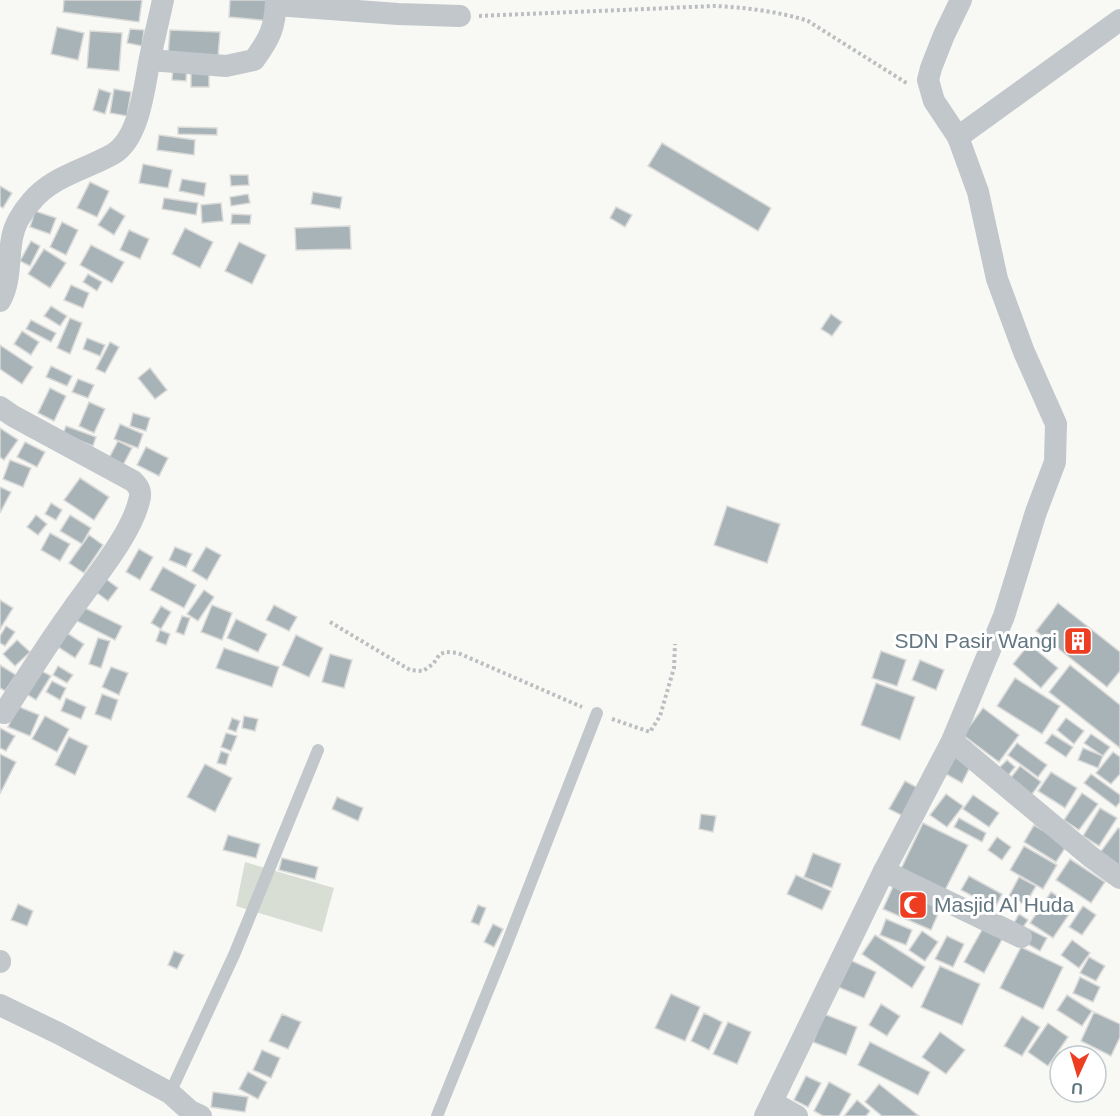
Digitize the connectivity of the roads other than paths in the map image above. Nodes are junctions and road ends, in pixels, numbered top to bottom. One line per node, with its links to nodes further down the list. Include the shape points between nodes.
1 (163, 0): 6 (street)
2 (961, 0): 7 (street, via 928,80 934,101)
3 (276, 2): 4 (street); 6 (street, via 268,41 254,60 226,66)
4 (460, 16)
5 (1120, 20): 7 (street)
6 (150, 60): 8 (street, via 137,117 123,144 115,153 54,181 30,203 12,236 10,271)
7 (958, 137): 12 (street, via 978,192 997,279 1056,424 1054,462 1004,616)
8 (0, 301)
9 (0, 407): 10 (street, via 133,481 141,493 120,542)
10 (4, 713)
11 (597, 713): 21 (lane)
12 (952, 741): 14 (street); 15 (street)
13 (318, 750): 18 (lane, via 234,955)
14 (884, 871): 16 (street); 19 (street)
15 (1120, 878)
16 (1021, 937)
17 (0, 1005): 18 (street)
18 (170, 1093): 20 (street)
19 (768, 1109): 22 (street)
20 (201, 1116)
21 (437, 1116)
22 (797, 1116)

